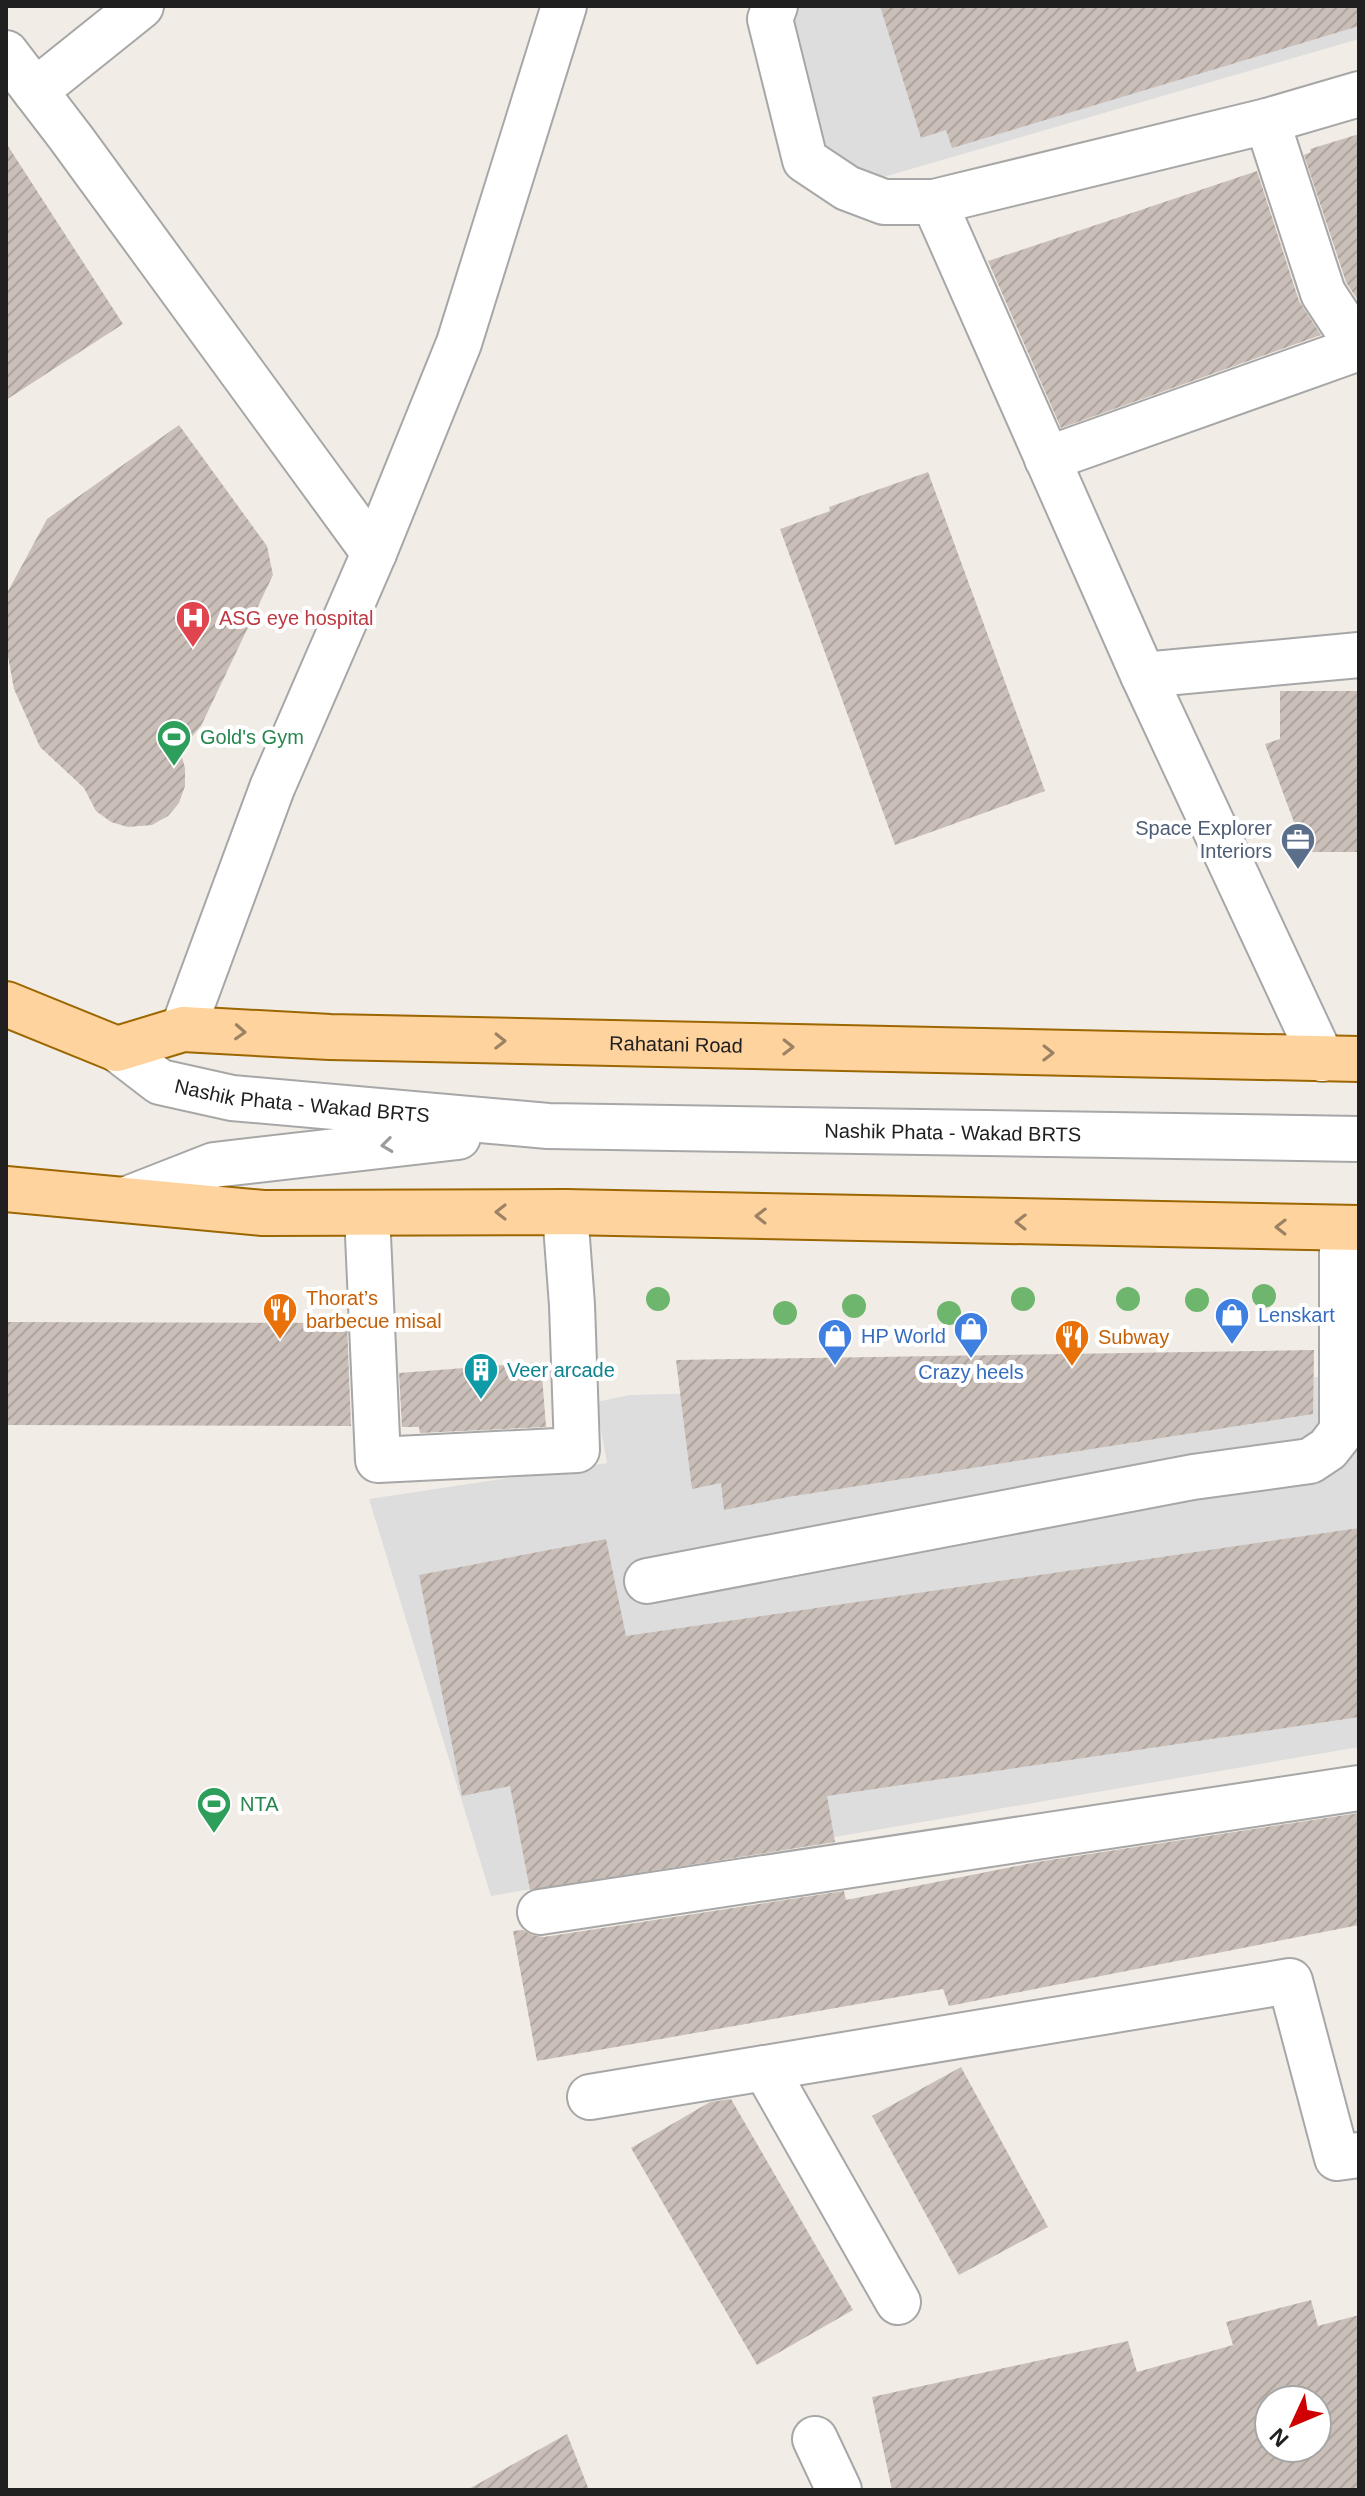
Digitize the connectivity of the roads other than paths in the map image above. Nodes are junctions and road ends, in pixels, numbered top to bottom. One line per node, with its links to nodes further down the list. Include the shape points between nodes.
1 (141, 6): 5 (street)
2 (564, 6): 11 (street, via 459,343)
3 (775, 6): 8 (street, via 770,19 805,160 847,188 884,202)
4 (6, 53): 5 (street)
5 (35, 91): 11 (street)
6 (1359, 94): 7 (street)
7 (1267, 121): 8 (street); 9 (street, via 1323,293)
8 (934, 202): 10 (street)
9 (1359, 348): 10 (street)
10 (1047, 459): 13 (street)
11 (374, 553): 15 (street, via 272,788)
12 (1359, 655): 13 (street)
13 (1143, 675): 17 (street)
14 (6, 1004): 16 (main road)
15 (183, 1029): 16 (main road, Rahatani Road); 17 (main road, Rahatani Road, one-way to 17, via 330,1037)
16 (117, 1049): 18 (street, Nashik Phata - Wakad BRTS, via 160,1082 232,1098)
17 (1340, 1059)
18 (548, 1126): 19 (street, Nashik Phata - Wakad BRTS); 21 (street, Nashik Phata - Wakad BRTS, one-way to 21, via 214,1165)
19 (1359, 1139)
20 (6, 1189): 21 (main road)
21 (127, 1199): 23 (main road, via 263,1213)
22 (565, 1212): 23 (main road, one-way to 23); 23 (street, via 577,1450 378,1460); 24 (main road, one-way to 22)
23 (367, 1213)
24 (1351, 1228): 25 (street, via 1342,1431 1310,1461 1193,1477)
25 (647, 1581)
26 (1359, 1788): 27 (street)
27 (540, 1912)
28 (765, 2068): 29 (street); 30 (street, via 1290,1981 1337,2158); 31 (street)
29 (590, 2097)
30 (1359, 2155)
31 (898, 2302)
32 (815, 2439): 33 (street)
33 (839, 2490)

